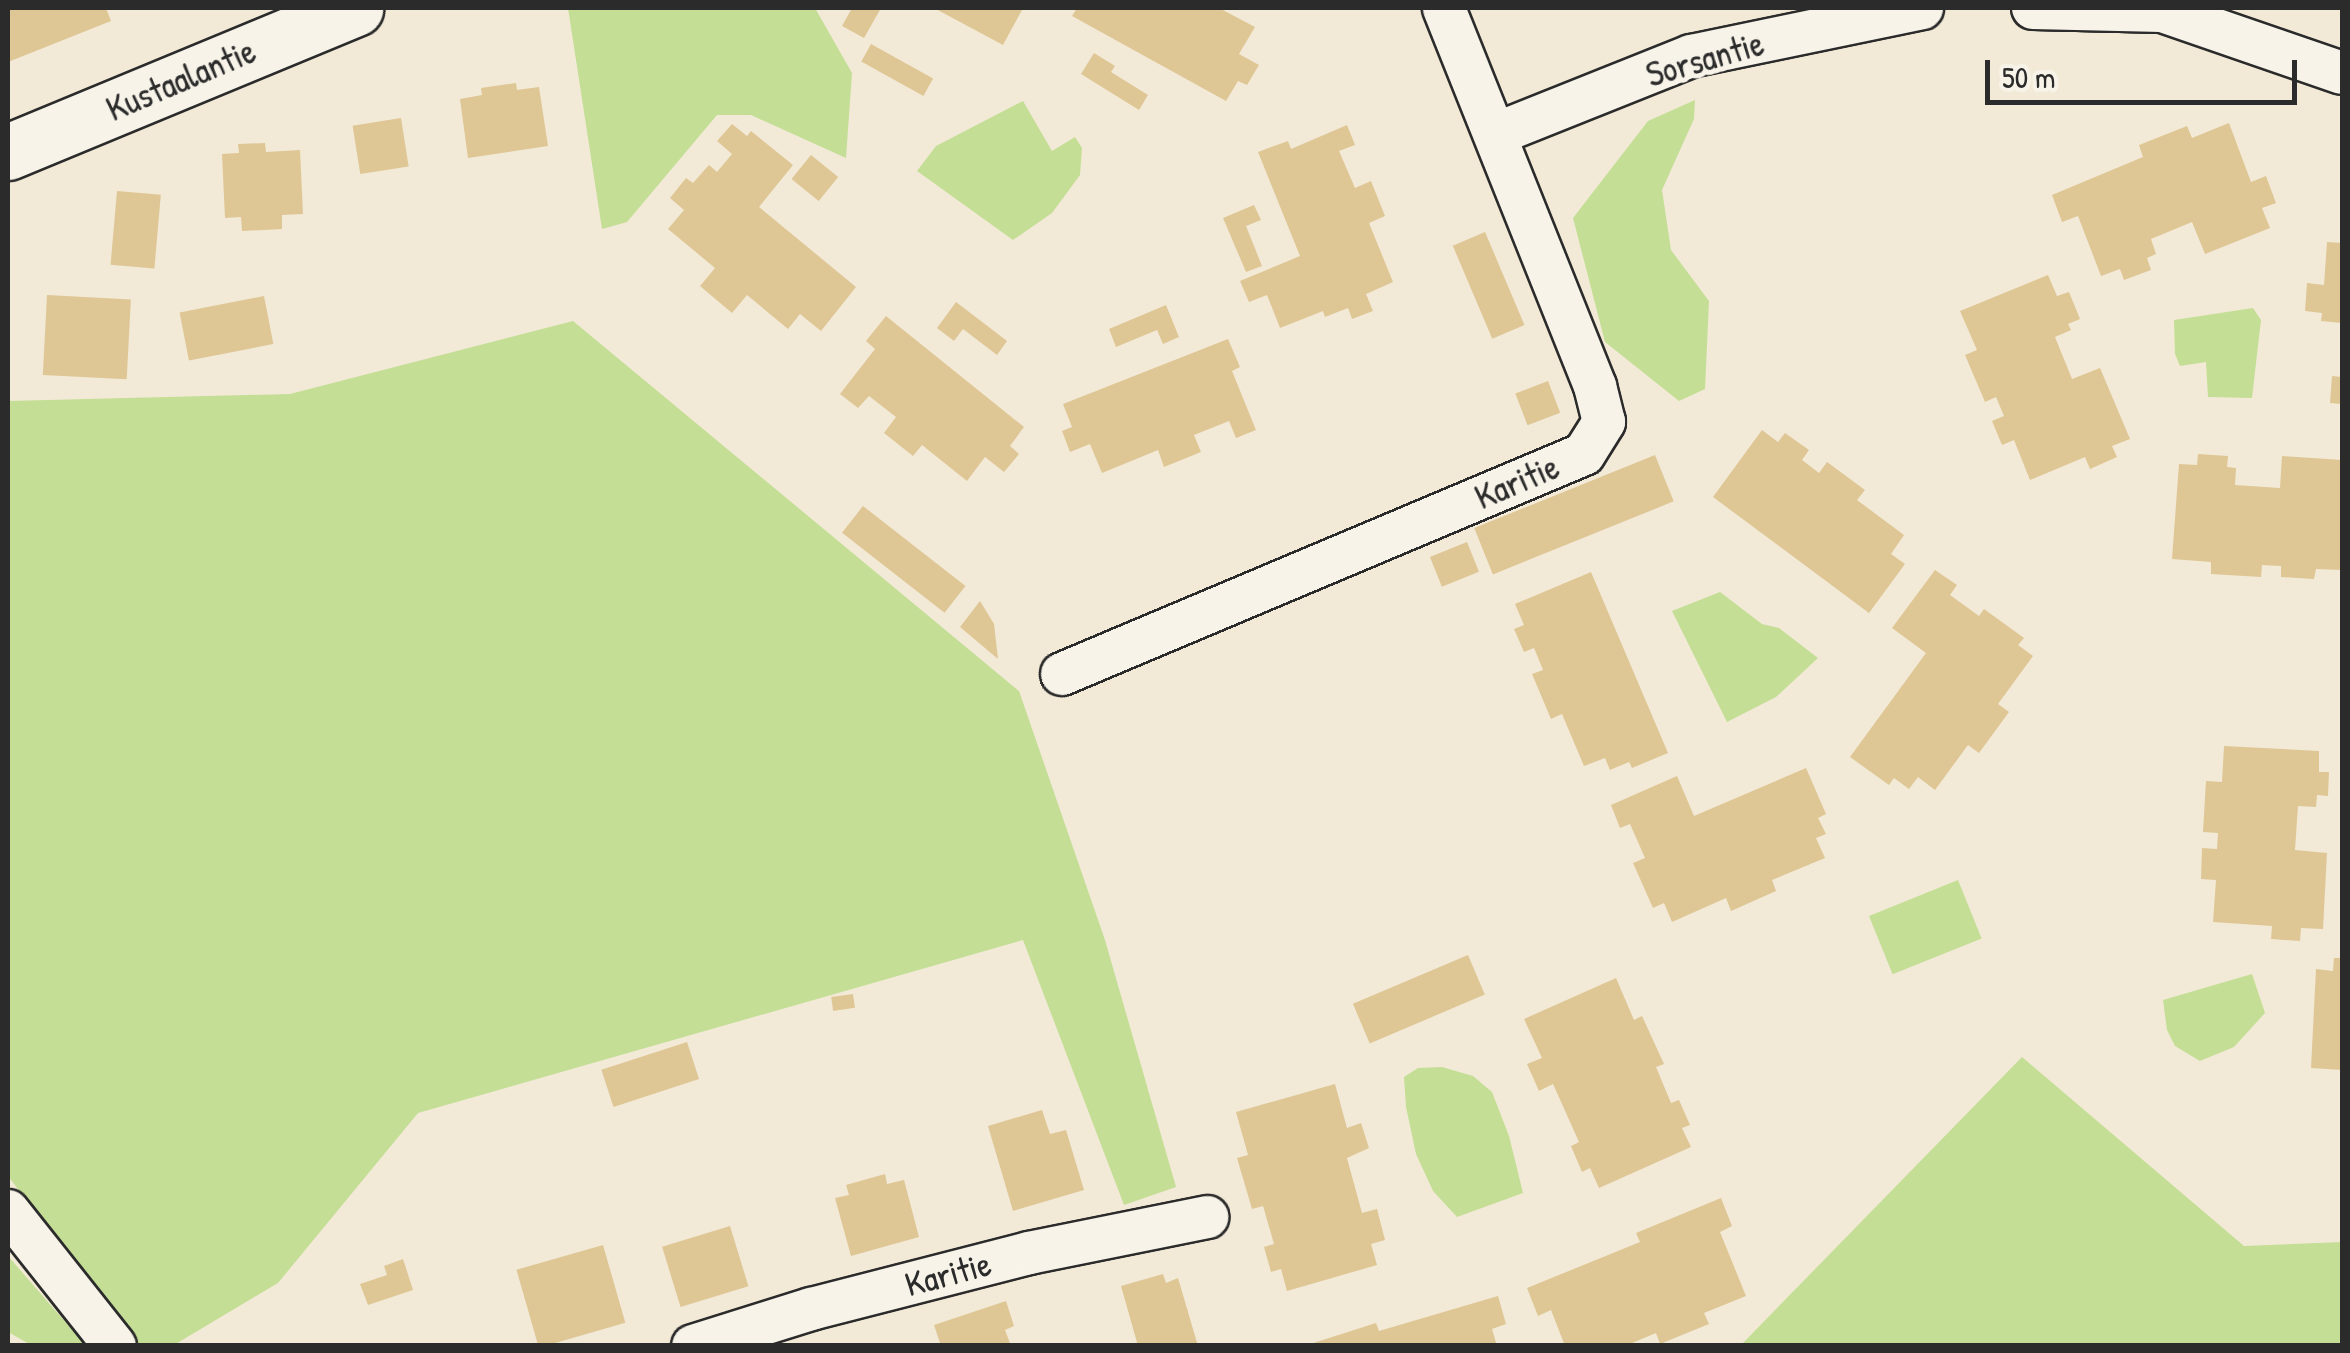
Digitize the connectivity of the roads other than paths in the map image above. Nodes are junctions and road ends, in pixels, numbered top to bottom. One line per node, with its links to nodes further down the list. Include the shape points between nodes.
1 (355, 8): 7 (main road, Kustaalantie)
2 (1444, 8): 6 (street, Karitie)
3 (1922, 8): 6 (street, Sorsantie, via 1690,56)
4 (2033, 8): 5 (street, via 2162,11)
5 (2342, 72)
6 (1496, 134): 8 (street, Karitie, via 1595,386 1604,422 1584,454)
7 (8, 152)
8 (1062, 674)
9 (8, 1211): 11 (street)
10 (1207, 1217): 12 (street, Karitie, via 1028,1253 811,1308)
11 (115, 1346)
12 (693, 1346)

